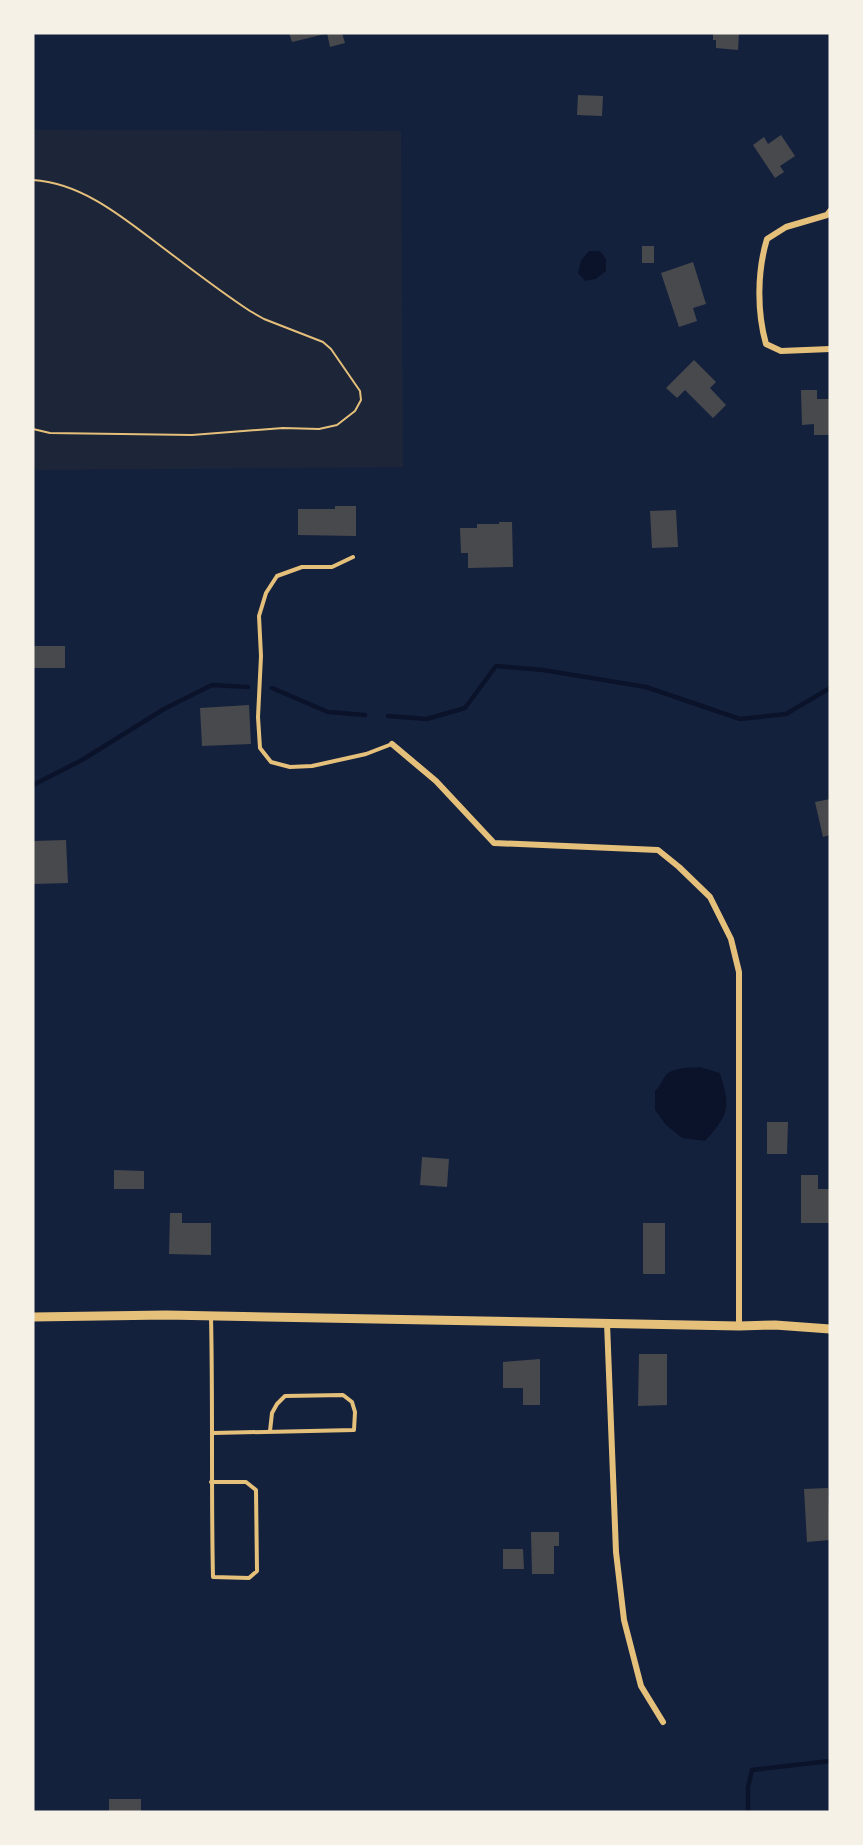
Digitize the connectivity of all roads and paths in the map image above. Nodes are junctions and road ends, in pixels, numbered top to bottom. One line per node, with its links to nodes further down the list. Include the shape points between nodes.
1 (33, 180): 4 (path, via 59,184 93,200 264,320 328,345 358,386 361,400 347,418 319,429 192,435 50,433)
2 (830, 211): 3 (street, via 786,227 767,239 761,259 761,325 766,344 781,351)
3 (830, 349)
4 (33, 429)
5 (353, 556): 6 (lane, via 332,567 302,567 277,576 266,593 259,616 260,748 272,762 312,766)
6 (392, 744): 10 (street, via 436,781 494,843 658,850 710,897 731,939 739,972)
7 (212, 1316): 8 (street); 9 (street); 13 (lane)
8 (33, 1317)
9 (607, 1323): 10 (street); 15 (street, via 616,1552 624,1620 641,1686)
10 (739, 1326): 11 (street)
11 (830, 1329)
12 (270, 1431): 12 (lane, via 354,1430 355,1412 352,1402 343,1395 285,1396 272,1413); 13 (lane)
13 (213, 1433): 14 (lane)
14 (211, 1482): 14 (lane, via 213,1577 249,1578 257,1571 256,1490 246,1482)
15 (663, 1722)

